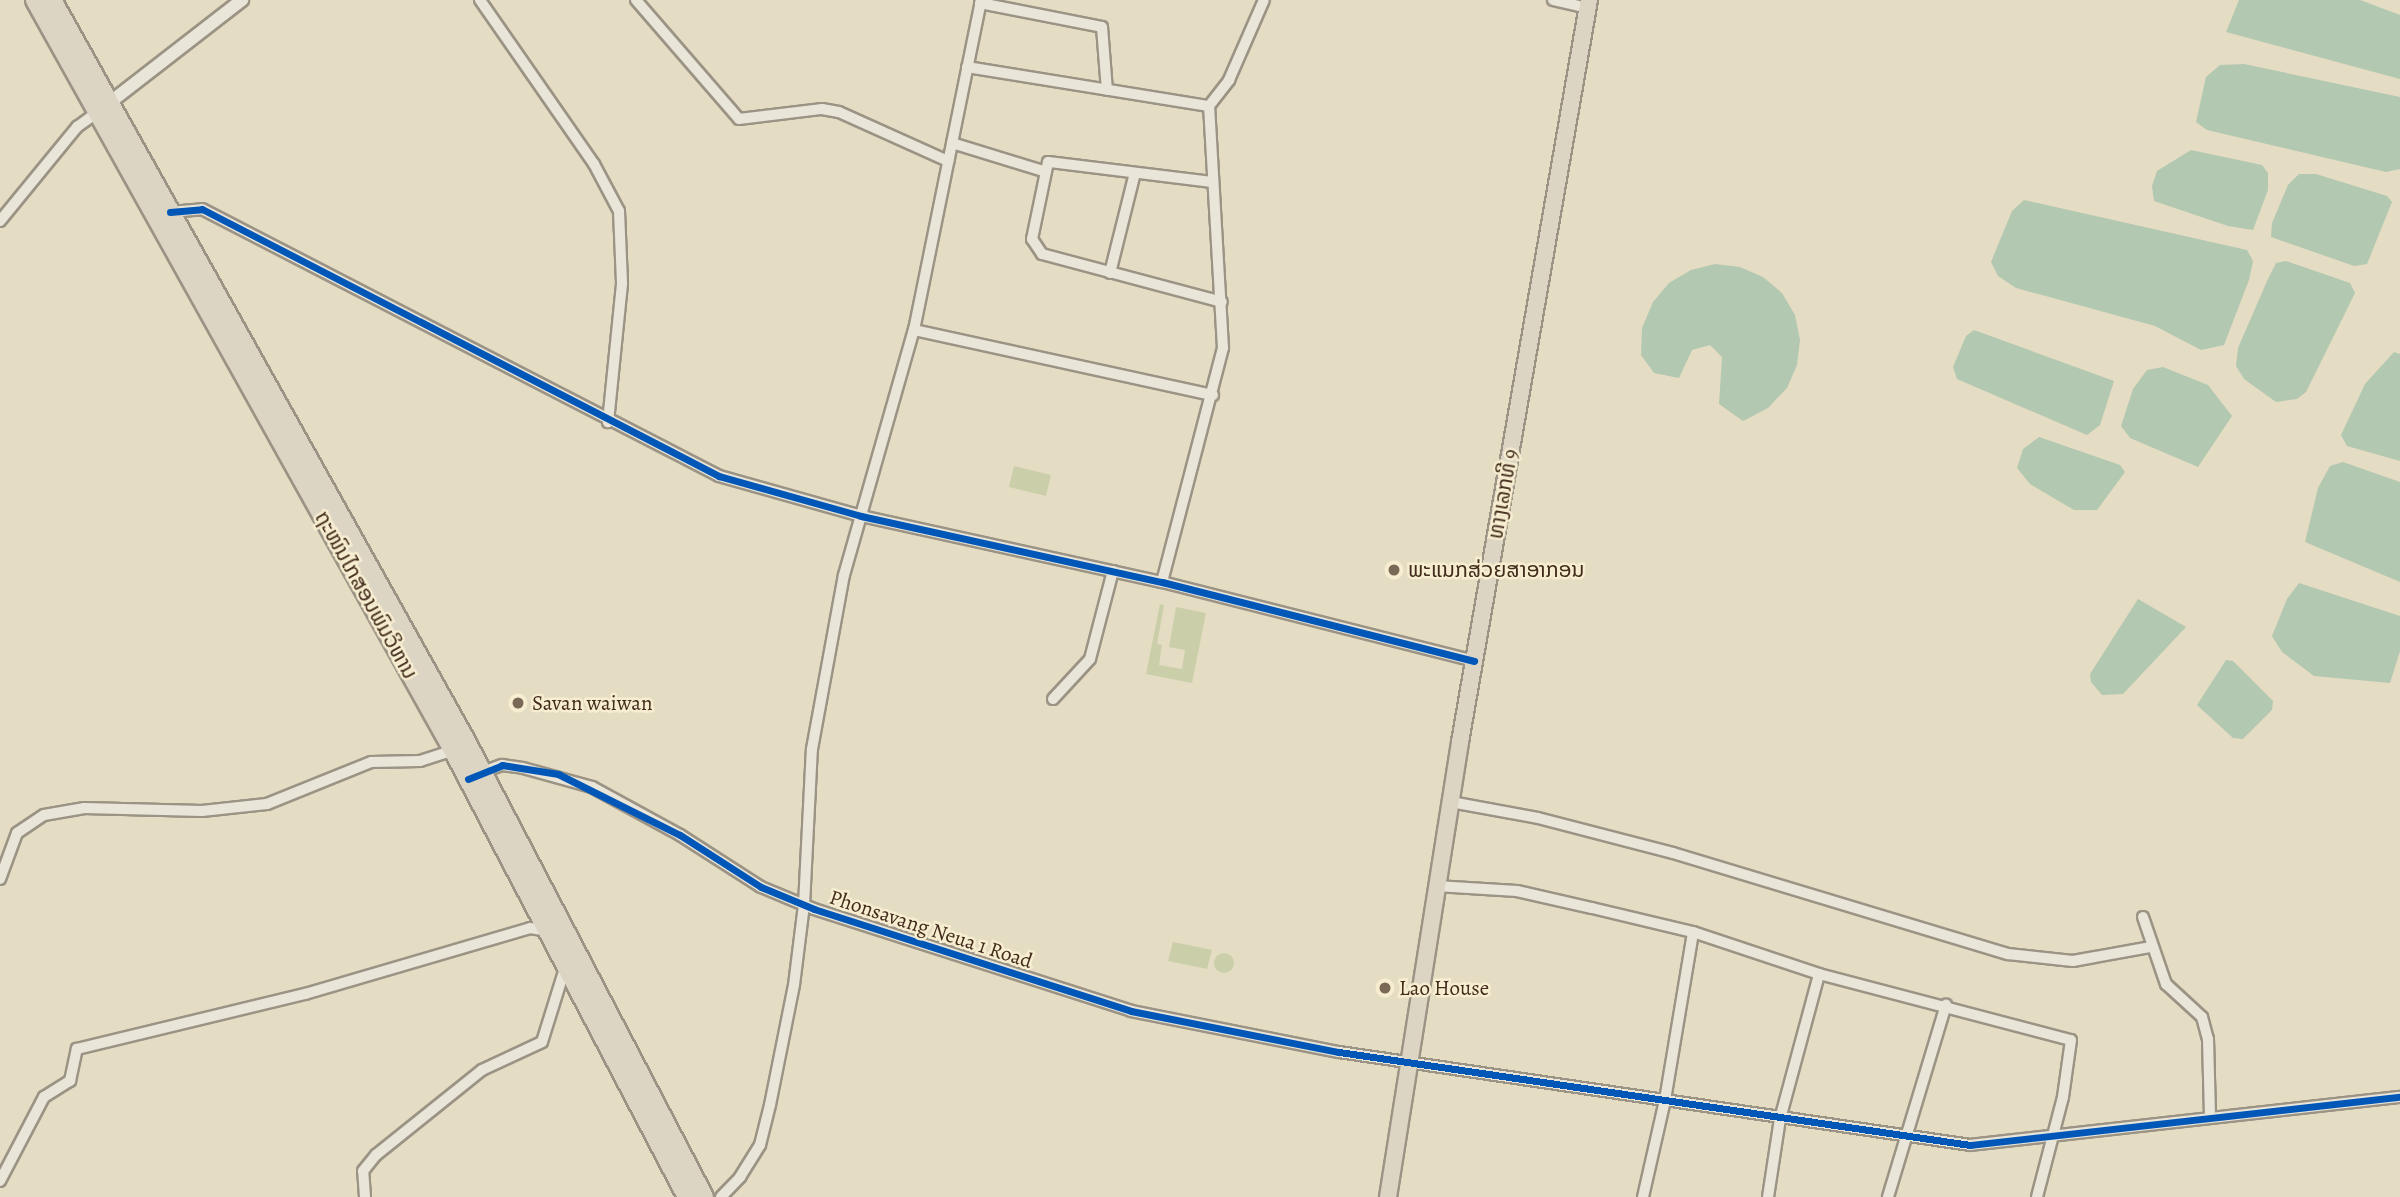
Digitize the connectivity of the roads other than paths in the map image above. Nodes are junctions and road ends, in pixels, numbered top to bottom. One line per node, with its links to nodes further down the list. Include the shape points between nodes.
1 (35, 0): 13 (highway, ຖະໜົນໄກສອນພົມວິຫານ)
2 (52, 0): 13 (highway, ຖະໜົນໄກສອນພົມວິຫານ)
3 (242, 0): 13 (street)
4 (480, 0): 25 (street, via 594,164 619,211 622,284)
5 (636, 0): 15 (street, via 739,120 822,109 839,112)
6 (1264, 0): 12 (street, via 1229,80)
7 (1553, 0): 9 (street)
8 (980, 2): 10 (street); 11 (street, via 1102,27)
9 (1588, 4): 29 (main road, ທາງເລກທີ 9)
10 (967, 67): 11 (street); 14 (street)
11 (1107, 90): 12 (street)
12 (1209, 106): 18 (street)
13 (102, 109): 19 (highway, ຖະໜົນໄກສອນພົມວິຫານ); 20 (street, via 77,127); 31 (highway, ຖະໜົນໄກສອນພົມວິຫານ)
14 (952, 142): 15 (street); 16 (street)
15 (948, 160): 23 (street)
16 (1045, 172): 17 (street, via 1048,162); 21 (street, via 1032,239 1042,254)
17 (1135, 173): 18 (street); 21 (street)
18 (1212, 182): 22 (street)
19 (170, 212): 25 (street, via 202,209); 32 (highway, ຖະໜົນໄກສອນພົມວິຫານ)
20 (0, 221)
21 (1110, 273): 22 (street)
22 (1222, 302): 24 (street, via 1223,348)
23 (914, 330): 24 (street); 26 (street)
24 (1213, 395): 28 (street)
25 (607, 422): 26 (street, via 719,476)
26 (862, 516): 27 (street); 36 (street, via 844,575 812,749)
27 (1113, 571): 28 (street); 30 (street, via 1090,659)
28 (1161, 582): 29 (street)
29 (1474, 661): 33 (main road, ທາງເລກທີ 9)
30 (1053, 699)
31 (453, 750): 32 (highway, ຖະໜົນໄກສອນພົມວິຫານ); 34 (street, via 420,761 371,762 267,804 202,811 84,808 44,815 17,833)
32 (475, 775): 36 (street, Phonsavang Neua 1 Road, via 502,765 592,787 680,835 761,887); 38 (highway, ຖະໜົນໄກສອນພົມວິຫານ); 54 (highway, ຖະໜົນໄກສອນພົມວິຫານ)
33 (1451, 802): 35 (main road, ທາງເລກທີ 9); 40 (street, via 1538,818 1673,853 2008,954 2073,961)
34 (0, 879)
35 (1436, 886): 39 (street, via 1517,891); 44 (main road, ທາງເລກທີ 9)
36 (804, 905): 44 (street, Phonsavang Neua 1 Road, via 1131,1011); 55 (street, via 794,985 760,1145)
37 (2143, 917): 40 (street)
38 (550, 931): 41 (highway, ຖະໜົນໄກສອນພົມວິຫານ); 51 (street, via 530,928 305,994 77,1049 69,1081 44,1097)
39 (1693, 932): 42 (street); 46 (street)
40 (2150, 947): 47 (street, via 2166,984 2202,1017 2208,1039)
41 (566, 963): 52 (street, via 542,1042 482,1070 376,1155 363,1171); 53 (highway, ຖະໜົນໄກສອນພົມວິຫານ)
42 (1819, 974): 43 (street); 48 (street)
43 (1946, 1005): 49 (street); 50 (street, via 2071,1040)
44 (1411, 1061): 46 (street, Phonsavang Neua 1 Road); 56 (main road, ທາງເລກທີ 9)
45 (2400, 1097): 47 (street, Phonsavang Neua 1 Road)
46 (1665, 1100): 48 (street, Phonsavang Neua 1 Road); 57 (street)
47 (2210, 1117): 50 (street, Phonsavang Neua 1 Road)
48 (1780, 1119): 49 (street, Phonsavang Neua 1 Road); 58 (street)
49 (1908, 1139): 50 (street, Phonsavang Neua 1 Road, via 1970,1145); 59 (street)
50 (2052, 1139): 60 (street)
51 (0, 1181)
52 (365, 1197)
53 (687, 1197)
54 (704, 1197)
55 (721, 1197)
56 (1388, 1197)
57 (1643, 1197)
58 (1768, 1197)
59 (1888, 1197)
60 (2037, 1197)

